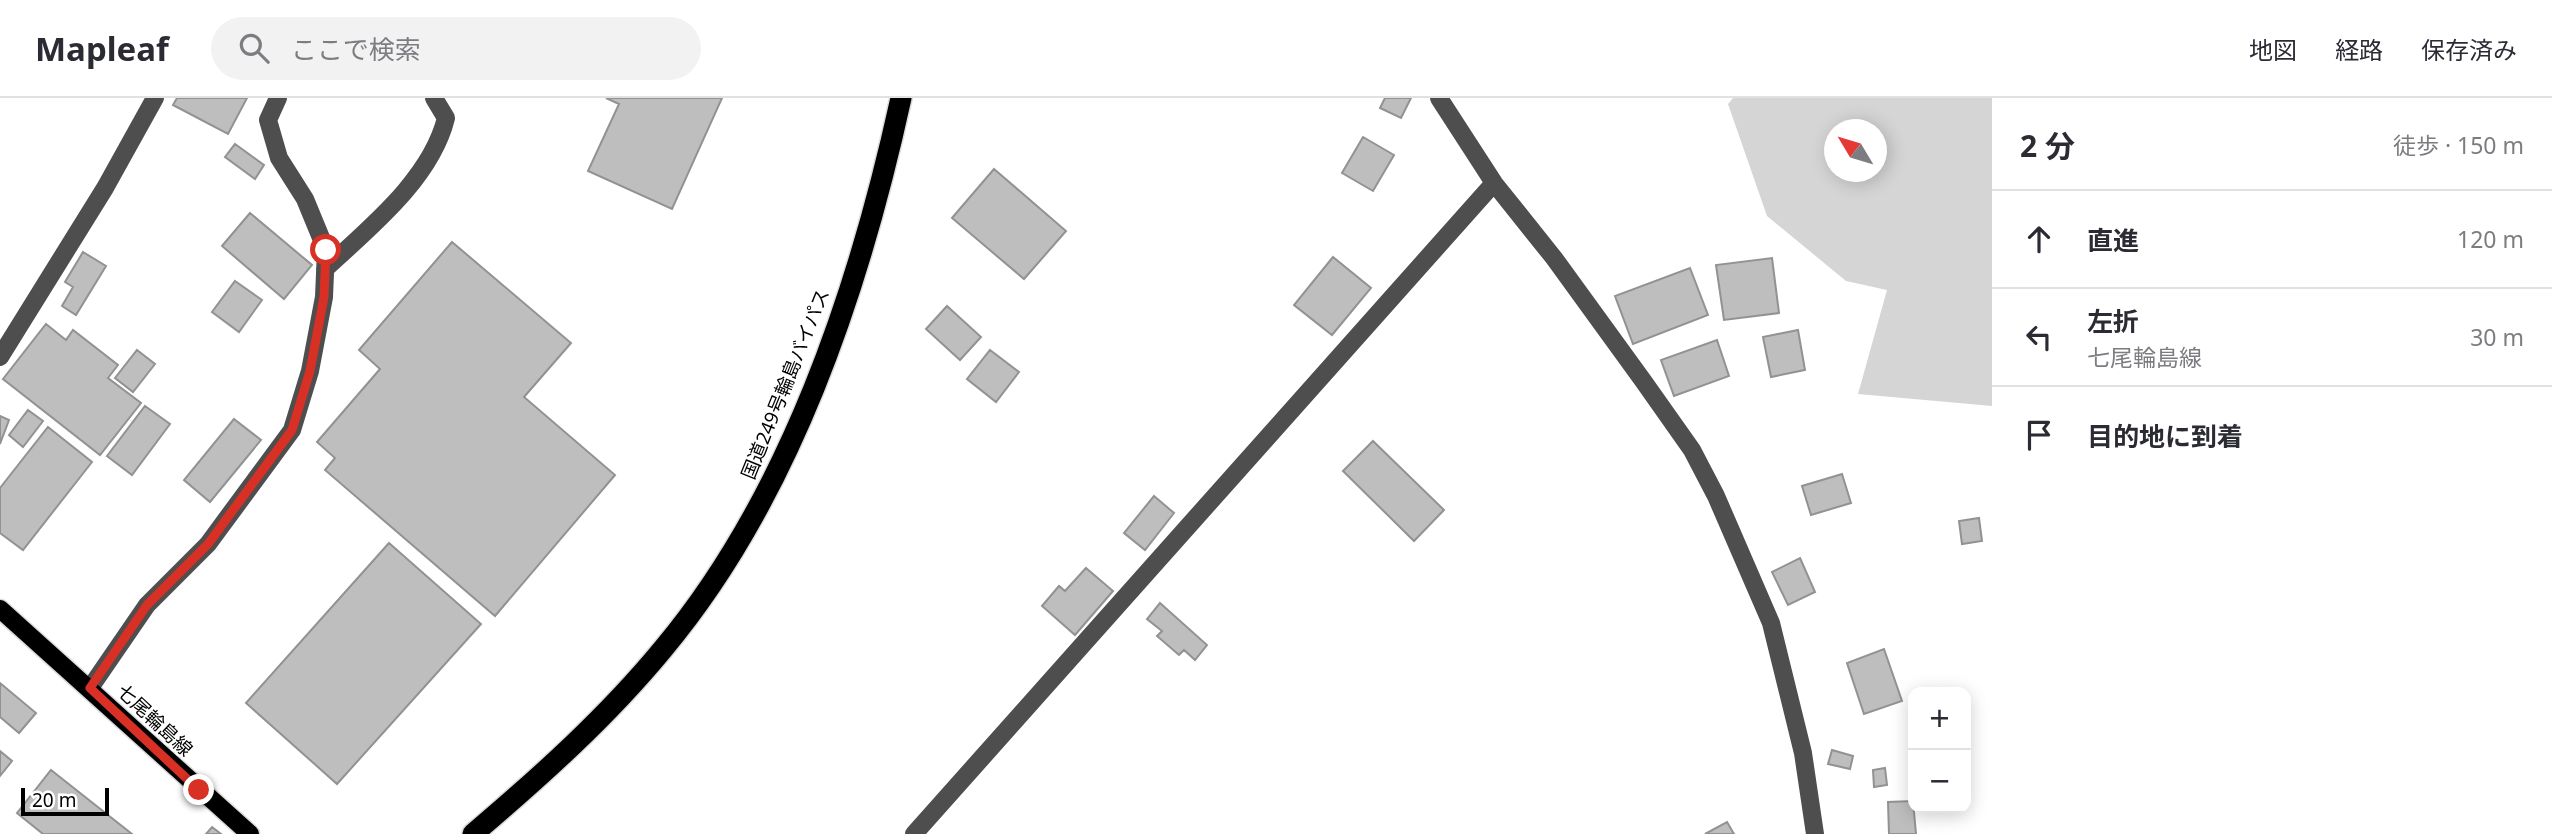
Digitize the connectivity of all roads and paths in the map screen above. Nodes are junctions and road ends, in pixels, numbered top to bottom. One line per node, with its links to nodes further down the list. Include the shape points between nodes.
1 (155, 98): 8 (street)
2 (278, 98): 7 (street, via 268,120 279,158 305,199 326,250)
3 (434, 98): 7 (street, via 446,118 440,142 371,226)
4 (901, 98): 12 (highway, 国道249号輪島バイパス, via 848,287 772,484 728,559 664,648 562,756)
5 (1439, 98): 6 (street)
6 (1494, 183): 13 (street); 14 (street, via 1636,370 1692,450 1716,496 1771,623 1803,753)
7 (325, 269): 10 (street, via 310,371 292,430 208,544 147,605)
8 (0, 357)
9 (0, 609): 10 (main road, 七尾輪島線)
10 (90, 688): 11 (main road, 七尾輪島線)
11 (250, 834)
12 (473, 834)
13 (914, 834)
14 (1815, 834)

